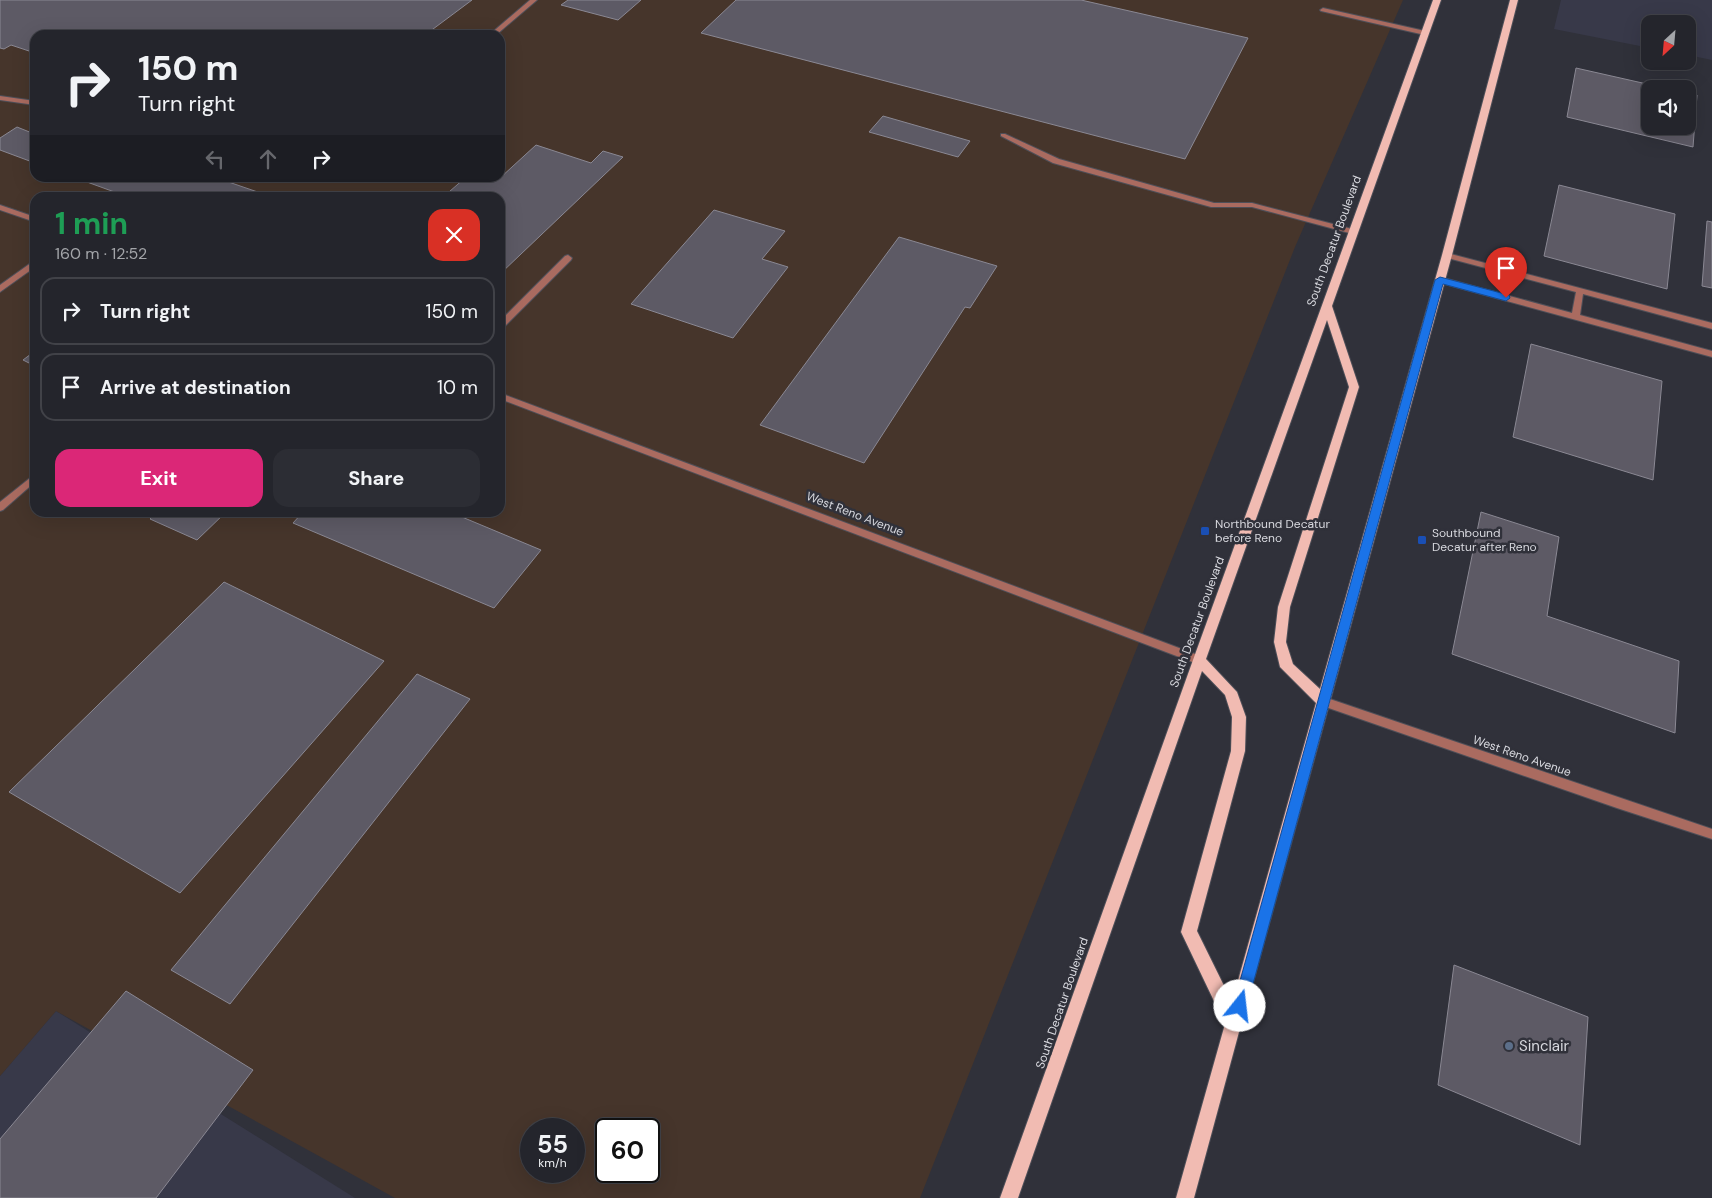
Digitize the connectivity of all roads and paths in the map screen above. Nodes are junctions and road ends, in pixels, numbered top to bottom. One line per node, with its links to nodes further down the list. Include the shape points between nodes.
1 (534, 0): 5 (street)
2 (1437, 0): 6 (main road, South Decatur Boulevard)
3 (1514, 0): 13 (main road)
4 (1323, 10): 6 (street)
5 (498, 30)
6 (1425, 33): 12 (main road, South Decatur Boulevard)
7 (0, 98): 8 (street)
8 (30, 102)
9 (1003, 135): 12 (street, via 1056,161 1195,200 1214,205 1252,205)
10 (0, 207): 11 (street)
11 (30, 218)
12 (1353, 232): 19 (main road, South Decatur Boulevard)
13 (1447, 255): 16 (main road); 18 (street)
14 (568, 258): 21 (street)
15 (30, 267): 17 (street)
16 (1440, 280): 20 (street); 28 (main road)
17 (0, 289)
18 (1580, 290): 20 (street); 22 (street)
19 (1327, 306): 27 (main road, South Decatur Boulevard); 28 (main road, via 1354,388 1284,607 1280,642 1287,667)
20 (1576, 316): 23 (street)
21 (505, 321)
22 (1712, 326)
23 (1712, 354)
24 (505, 398): 27 (street, West Reno Avenue)
25 (30, 481): 26 (street)
26 (0, 507)
27 (1199, 660): 30 (main road, via 1230,692 1239,718 1238,751 1189,932); 31 (main road, South Decatur Boulevard)
28 (1324, 702): 29 (street, West Reno Avenue); 30 (main road)
29 (1712, 834)
30 (1235, 1026): 32 (main road)
31 (1009, 1198)
32 (1185, 1198)

